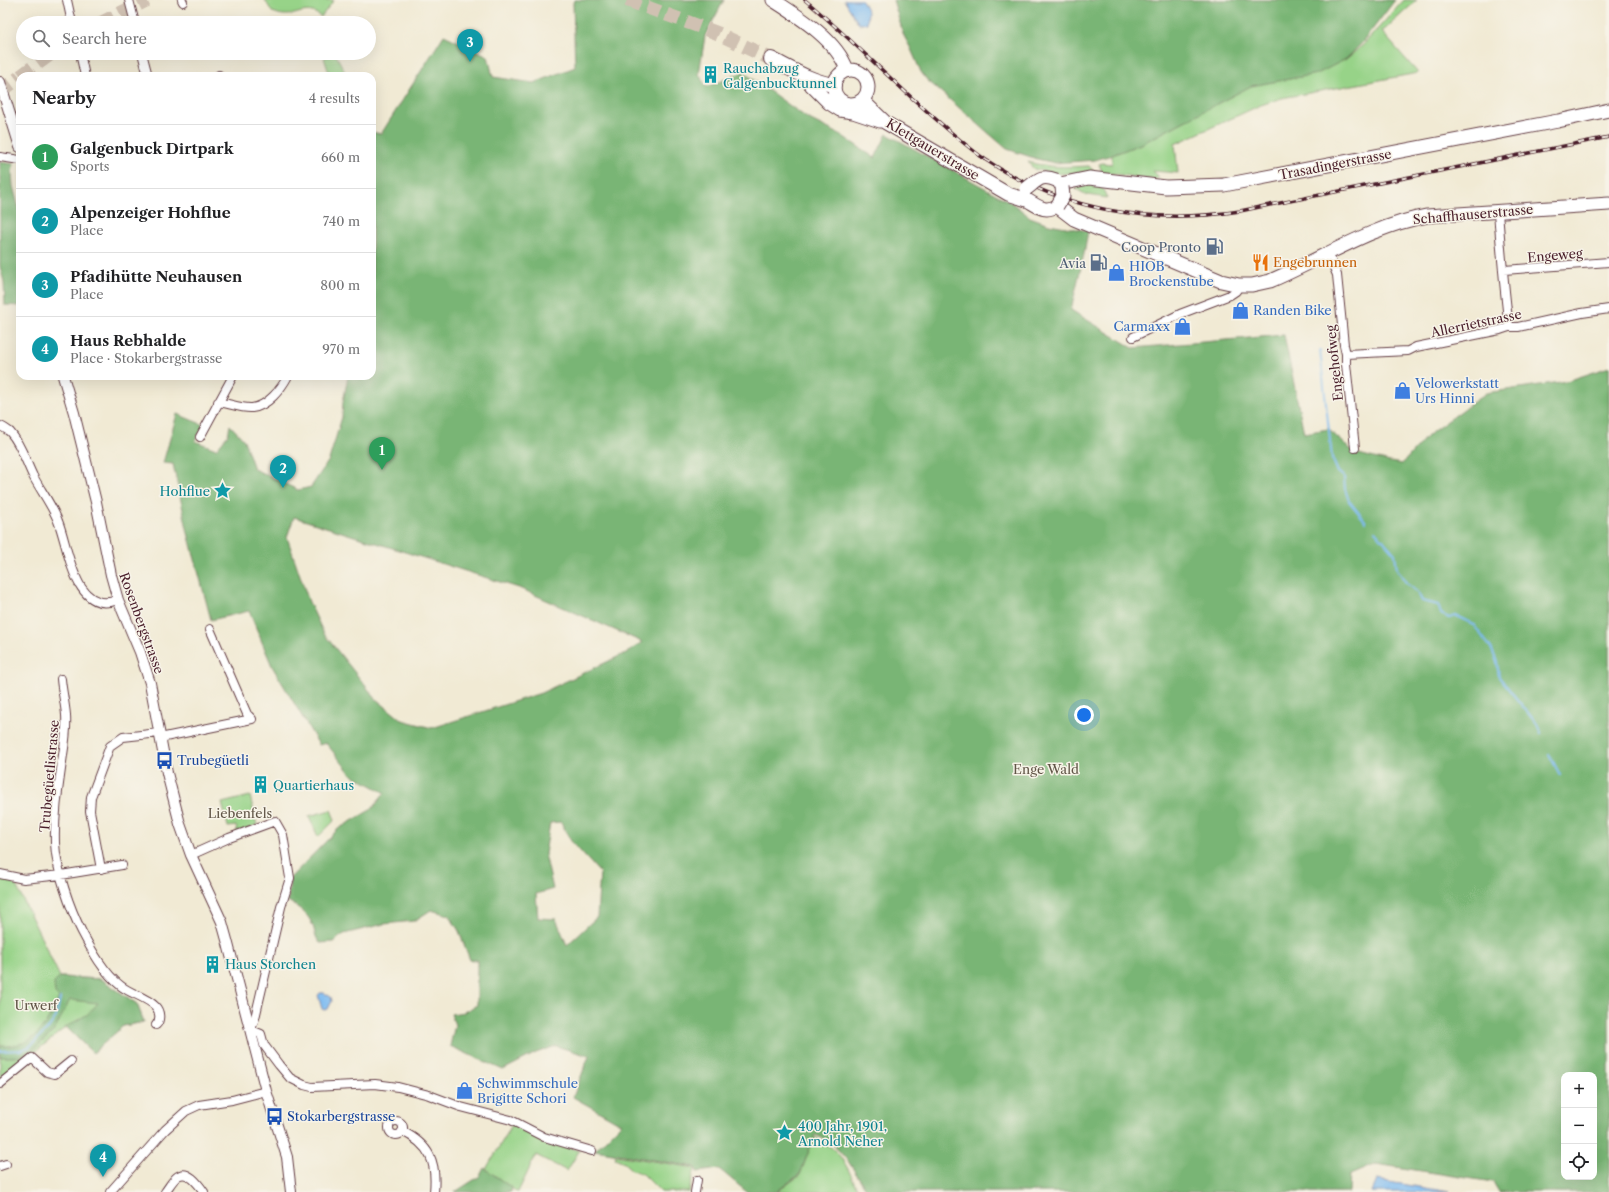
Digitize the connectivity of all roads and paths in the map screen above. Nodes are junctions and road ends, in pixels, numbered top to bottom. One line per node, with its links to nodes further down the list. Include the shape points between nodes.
1 (67, 0): 4 (street)
2 (130, 0): 5 (street)
3 (773, 0): 9 (main road, via 802,19 827,41 838,52)
4 (70, 16)
5 (133, 16)
6 (771, 59): 12 (highway)
7 (82, 60): 10 (street)
8 (144, 60): 11 (street)
9 (847, 70): 14 (main road, via 838,76); 16 (main road, via 857,71 865,77 868,91)
10 (84, 72)
11 (147, 72)
12 (801, 74): 14 (highway); 15 (highway)
13 (0, 82): 19 (street)
14 (834, 85): 16 (main road, via 836,96 845,103)
15 (811, 86): 18 (main road, via 840,110)
16 (862, 100): 18 (main road, Klettgauerstrasse)
17 (1609, 110): 23 (main road, Trasadingerstrasse, via 1224,185 1166,187 1089,178)
18 (886, 122): 22 (main road, Klettgauerstrasse)
19 (16, 133)
20 (0, 157): 21 (street)
21 (16, 159)
22 (986, 180): 24 (main road, Klettgauerstrasse, via 1009,190); 26 (main road, Klettgauerstrasse, via 1040,209)
23 (1059, 184): 24 (main road, Trasadingerstrasse, bridge, via 1048,176 1039,178); 26 (main road, bridge, via 1063,196)
24 (1026, 189)
25 (1609, 204): 27 (main road, Schaffhauserstrasse)
26 (1054, 208): 31 (main road, Schaffhauserstrasse, via 1206,275)
27 (1498, 212): 28 (main road, Schaffhauserstrasse, via 1410,219 1382,228); 30 (street)
28 (1328, 253): 31 (main road, Schaffhauserstrasse, via 1270,281 1252,286); 35 (street, Engehofweg, via 1337,275)
29 (1609, 262): 30 (street, Engeweg)
30 (1504, 270): 33 (street, via 1502,280)
31 (1239, 285): 34 (street, via 1230,295 1180,314)
32 (1609, 309): 33 (street, Allerrietstrasse)
33 (1509, 327): 35 (street, Allerrietstrasse, via 1416,347 1408,351)
34 (1133, 337)
35 (1346, 354): 42 (street, Engehofweg)
36 (64, 380): 43 (street, Rosenbergstrasse)
37 (231, 380): 39 (street)
38 (286, 380): 39 (street, via 268,402 252,408)
39 (218, 402): 41 (street)
40 (0, 426): 43 (street, via 10,432 15,439 55,512 73,571 85,592 92,600 101,603)
41 (200, 437)
42 (1355, 448)
43 (118, 600): 46 (street, Rosenbergstrasse, via 145,667 153,695)
44 (210, 629): 46 (street, via 247,714 252,719)
45 (60, 680): 51 (street, Trubegüetlistrasse, via 67,716 55,818 55,844)
46 (159, 735): 47 (street, Rosenbergstrasse, via 180,824); 49 (street, via 123,737 110,746 90,798)
47 (191, 855): 53 (street, via 222,922); 53 (street, via 275,821 283,835 290,878)
48 (122, 865): 49 (street)
49 (101, 869): 51 (street)
50 (0, 874): 51 (street, via 24,879)
51 (61, 875): 52 (street, Trubegüetlistrasse, via 82,932 98,960 121,986 156,1007 159,1014)
52 (156, 1025)
53 (251, 1030): 56 (street); 58 (street, via 260,1034 264,1045 290,1078 312,1087 389,1084 511,1120 544,1137)
54 (71, 1061): 55 (street, via 55,1074 47,1072 32,1058)
55 (0, 1084)
56 (266, 1091): 60 (street, via 199,1105 186,1111 165,1130); 63 (street, via 287,1157)
57 (402, 1131): 64 (street, via 423,1145 430,1154 436,1178)
58 (592, 1151)
59 (697, 1180): 65 (street)
60 (110, 1192)
61 (165, 1192): 62 (street, via 178,1176 184,1175 190,1176)
62 (204, 1192)
63 (291, 1192)
64 (434, 1192)
65 (695, 1192)

